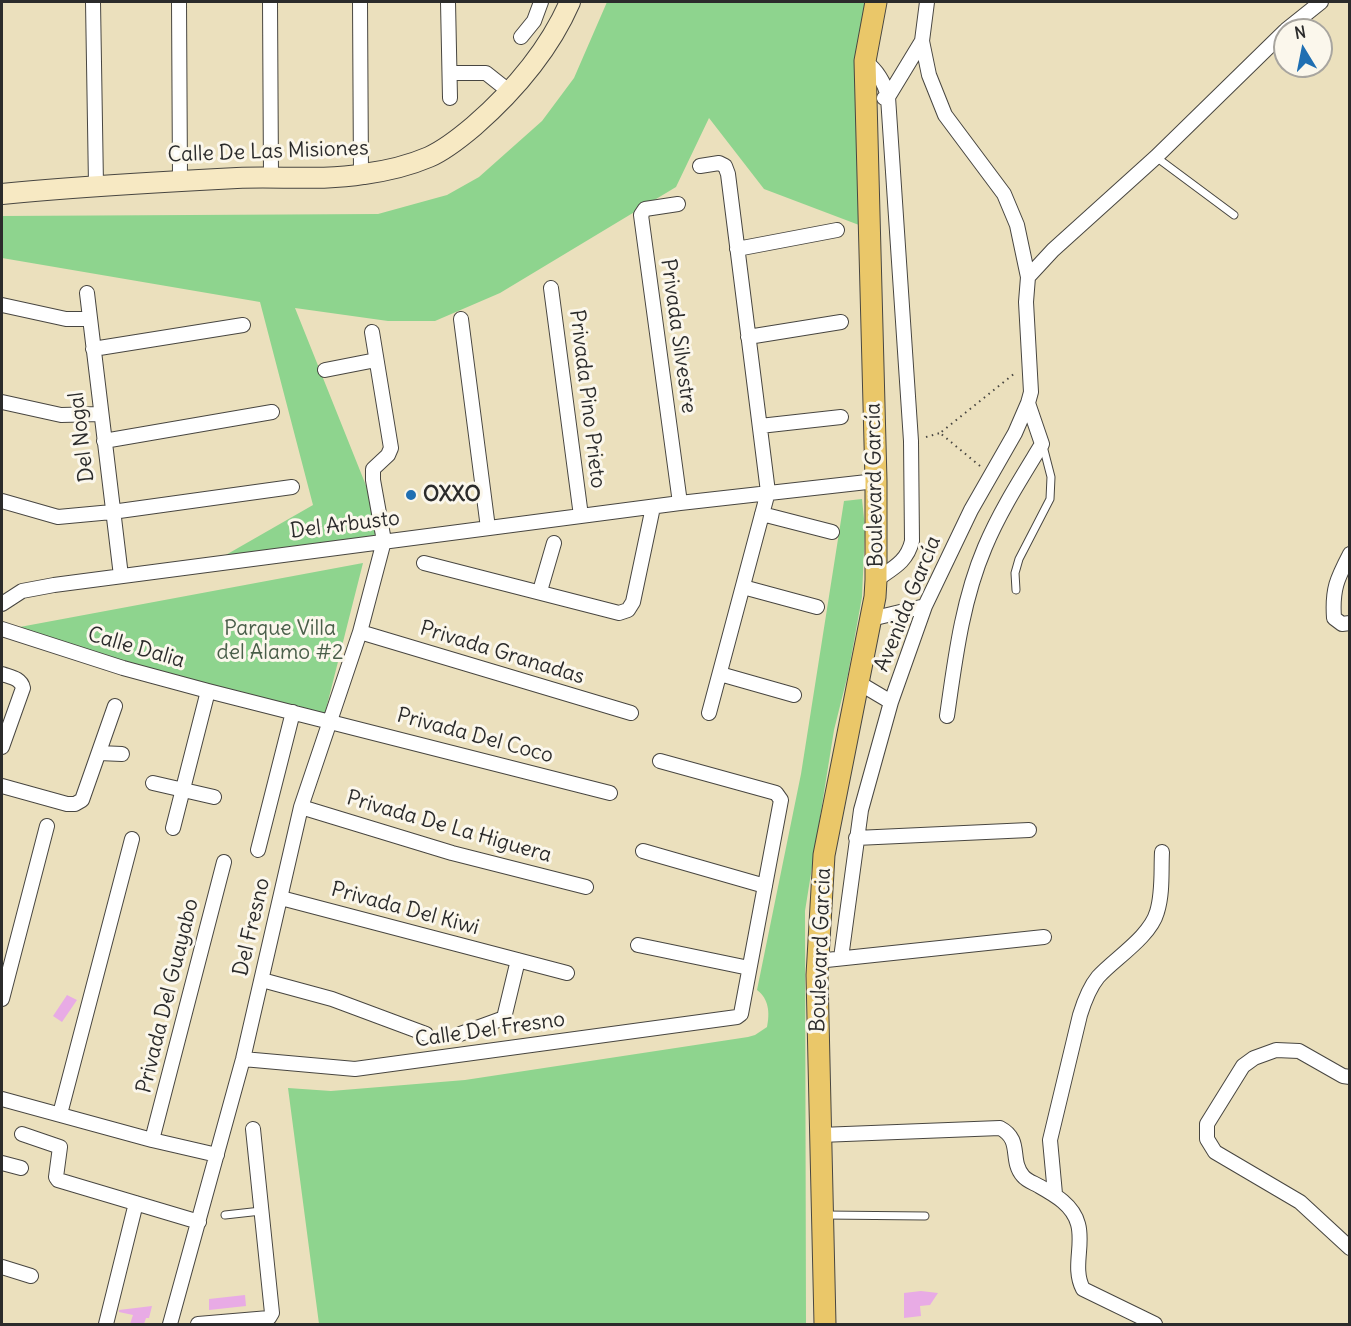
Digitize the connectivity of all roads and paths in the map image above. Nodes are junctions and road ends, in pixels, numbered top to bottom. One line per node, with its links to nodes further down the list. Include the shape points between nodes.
1 (93, 2): 26 (street)
2 (179, 2): 25 (street)
3 (270, 2): 24 (street)
4 (360, 2): 23 (street)
5 (448, 2): 16 (street)
6 (541, 2): 12 (street, via 534,21)
7 (570, 2): 17 (street, Calle De Las Misiones, via 531,67)
8 (876, 2): 15 (main road, Boulevard García)
9 (927, 2): 13 (street)
10 (1321, 2): 11 (street)
11 (1302, 18)
12 (521, 37)
13 (922, 41): 18 (street); 32 (street, Avenida García, via 929,75 945,115 1004,194 1017,225)
14 (1273, 44): 21 (street)
15 (866, 61): 18 (street, Boulevard García, via 877,71); 20 (main road, Boulevard García)
16 (450, 73): 17 (street, via 486,73); 19 (street)
17 (510, 92): 23 (street, Calle De Las Misiones, via 462,136 431,156)
18 (888, 97): 20 (street); 54 (street, Boulevard García)
19 (450, 98)
20 (866, 106): 57 (main road, Boulevard García)
21 (1156, 157): 29 (lane); 32 (street)
22 (700, 166): 31 (street, via 719,162 725,166)
23 (361, 175): 24 (street, Calle De Las Misiones)
24 (271, 177): 25 (street, Calle De Las Misiones)
25 (180, 180): 26 (street, Calle De Las Misiones)
26 (96, 184): 27 (street, Calle De Las Misiones)
27 (2, 194)
28 (678, 204): 61 (street, Privada Silvestre, via 645,210 641,215)
29 (1234, 215)
30 (837, 230): 31 (street)
31 (737, 249): 41 (street)
32 (1028, 277): 44 (street, Avenida García)
33 (551, 288): 65 (street, Privada Pino Prieto)
34 (87, 293): 36 (street, Del Nogal)
35 (2, 305): 36 (street, via 66,319)
36 (89, 319): 42 (street, Del Nogal)
37 (461, 319): 66 (street)
38 (841, 322): 41 (street)
39 (243, 325): 42 (street)
40 (372, 332): 43 (street)
41 (748, 337): 51 (street)
42 (93, 349): 49 (street, Del Nogal)
43 (376, 360): 45 (street); 68 (street, via 391,448 374,469 373,480)
44 (1029, 362): 47 (street, Avenida García); 52 (path)
45 (325, 370)
46 (2, 402): 49 (street, via 61,415)
47 (1028, 403): 55 (street); 56 (street, Avenida García)
48 (272, 412): 53 (street)
49 (101, 414): 53 (street, Del Nogal)
50 (841, 417): 51 (street)
51 (760, 426): 59 (street)
52 (940, 433): 54 (path); 56 (path)
53 (104, 441): 63 (street, Del Nogal)
54 (911, 441): 73 (street, Boulevard García, via 911,547 904,560)
55 (1042, 444): 75 (lane, via 1051,477 1050,499 1019,559); 94 (street, via 985,546 972,584)
56 (992, 475): 78 (street, Avenida García)
57 (876, 481): 59 (street, Del Arbusto); 73 (main road, Boulevard García)
58 (292, 487): 63 (street)
59 (768, 492): 61 (street, Del Arbusto); 64 (street)
60 (2, 501): 63 (street, via 58,517)
61 (680, 503): 62 (street, Del Arbusto)
62 (653, 507): 65 (street, Del Arbusto); 76 (street, via 628,610 619,613)
63 (112, 512): 72 (street, Del Nogal)
64 (762, 514): 67 (street); 74 (street)
65 (581, 516): 66 (street, Del Arbusto)
66 (488, 528): 68 (street, Del Arbusto)
67 (832, 532)
68 (384, 541): 72 (street, Del Arbusto); 83 (street, Del Fresno)
69 (554, 543): 76 (street)
70 (1350, 554): 81 (street, via 1336,579 1332,601 1334,618 1342,624)
71 (424, 563): 76 (street)
72 (121, 576): 77 (street, Del Arbusto, via 22,591)
73 (876, 580): 80 (main road, Boulevard Garcia)
74 (742, 587): 79 (street); 85 (street)
75 (1016, 590)
76 (540, 591)
77 (2, 604)
78 (925, 606): 80 (street); 89 (street, Avenida García)
79 (817, 607)
80 (871, 619): 86 (main road, Boulevard Garcia)
81 (1350, 623)
82 (2, 628): 87 (street, Calle Dalia)
83 (360, 632): 93 (street, Privada Granadas); 96 (street, Del Fresno)
84 (2, 674): 95 (street, via 18,680 23,688)
85 (720, 674): 88 (street); 92 (street)
86 (858, 683): 89 (street); 106 (main road, Boulevard Garcia)
87 (208, 691): 91 (street, Calle Dalia); 103 (street)
88 (794, 695)
89 (891, 702): 108 (street, Avenida García)
90 (115, 706): 98 (street)
91 (293, 712): 96 (street, Calle Dalia); 114 (street)
92 (709, 713)
93 (631, 714)
94 (947, 716)
95 (6, 718): 97 (street)
96 (329, 720): 104 (street, Privada Del Coco); 107 (street, Del Fresno)
97 (2, 747)
98 (99, 753): 99 (street); 102 (street, via 81,800 75,804)
99 (122, 754)
100 (660, 761): 118 (street, via 779,795)
101 (153, 783): 103 (street)
102 (2, 786)
103 (182, 789): 105 (street); 110 (street)
104 (610, 793)
105 (214, 797)
106 (834, 805): 108 (street); 125 (main road, Boulevard Garcia, via 824,855)
107 (301, 807): 119 (street, Privada De La Higuera, via 452,854); 120 (street, Del Fresno)
108 (861, 810): 112 (street, Avenida García)
109 (47, 826): 129 (street)
110 (173, 828)
111 (1029, 830): 112 (street)
112 (856, 838): 123 (street, Avenida García)
113 (132, 839): 135 (street)
114 (258, 850)
115 (643, 851): 118 (street)
116 (1162, 852): 143 (street, via 1157,915 1144,933 1096,979 1080,1015 1050,1140)
117 (224, 862): 139 (street, Privada Del Guayabo)
118 (765, 886): 126 (street)
119 (586, 887)
120 (281, 898): 124 (street, Privada Del Kiwi); 128 (street, Del Fresno)
121 (1044, 937): 123 (street)
122 (638, 945): 126 (street)
123 (841, 958): 125 (street)
124 (518, 960): 127 (street, Privada Del Kiwi); 131 (street, via 504,1018)
125 (817, 961): 138 (main road, Boulevard Garcia)
126 (749, 968): 132 (street, Calle Del Fresno, via 741,1014 736,1017 355,1070)
127 (567, 973)
128 (262, 980): 130 (street, via 332,999); 132 (street, Del Fresno)
129 (2, 999)
130 (426, 1034)
131 (460, 1034)
132 (243, 1059): 140 (street, Del Fresno)
133 (1350, 1077): 150 (street, via 1299,1051 1276,1050 1243,1066 1207,1124 1207,1139 1215,1152 1300,1202)
134 (2, 1099): 135 (street)
135 (60, 1114): 139 (street)
136 (253, 1130): 145 (street)
137 (22, 1134): 144 (street, via 60,1147 58,1180)
138 (820, 1135): 143 (street, via 1000,1128 1013,1138 1023,1176); 147 (main road, Boulevard Garcia)
139 (152, 1140): 140 (street)
140 (217, 1155): 149 (street, Del Fresno)
141 (2, 1164): 142 (street)
142 (21, 1168)
143 (1055, 1194): 157 (street, via 1075,1215 1079,1226 1078,1279 1083,1288)
144 (136, 1203): 149 (street); 153 (street)
145 (261, 1211): 146 (lane); 155 (street, via 271,1317)
146 (225, 1215)
147 (822, 1215): 148 (lane); 156 (main road, Boulevard Garcia)
148 (925, 1216)
149 (200, 1222): 154 (street, Del Fresno)
150 (1350, 1248)
151 (2, 1267): 152 (street)
152 (32, 1276)
153 (106, 1324)
154 (170, 1324)
155 (198, 1324)
156 (825, 1324)
157 (1155, 1324)

